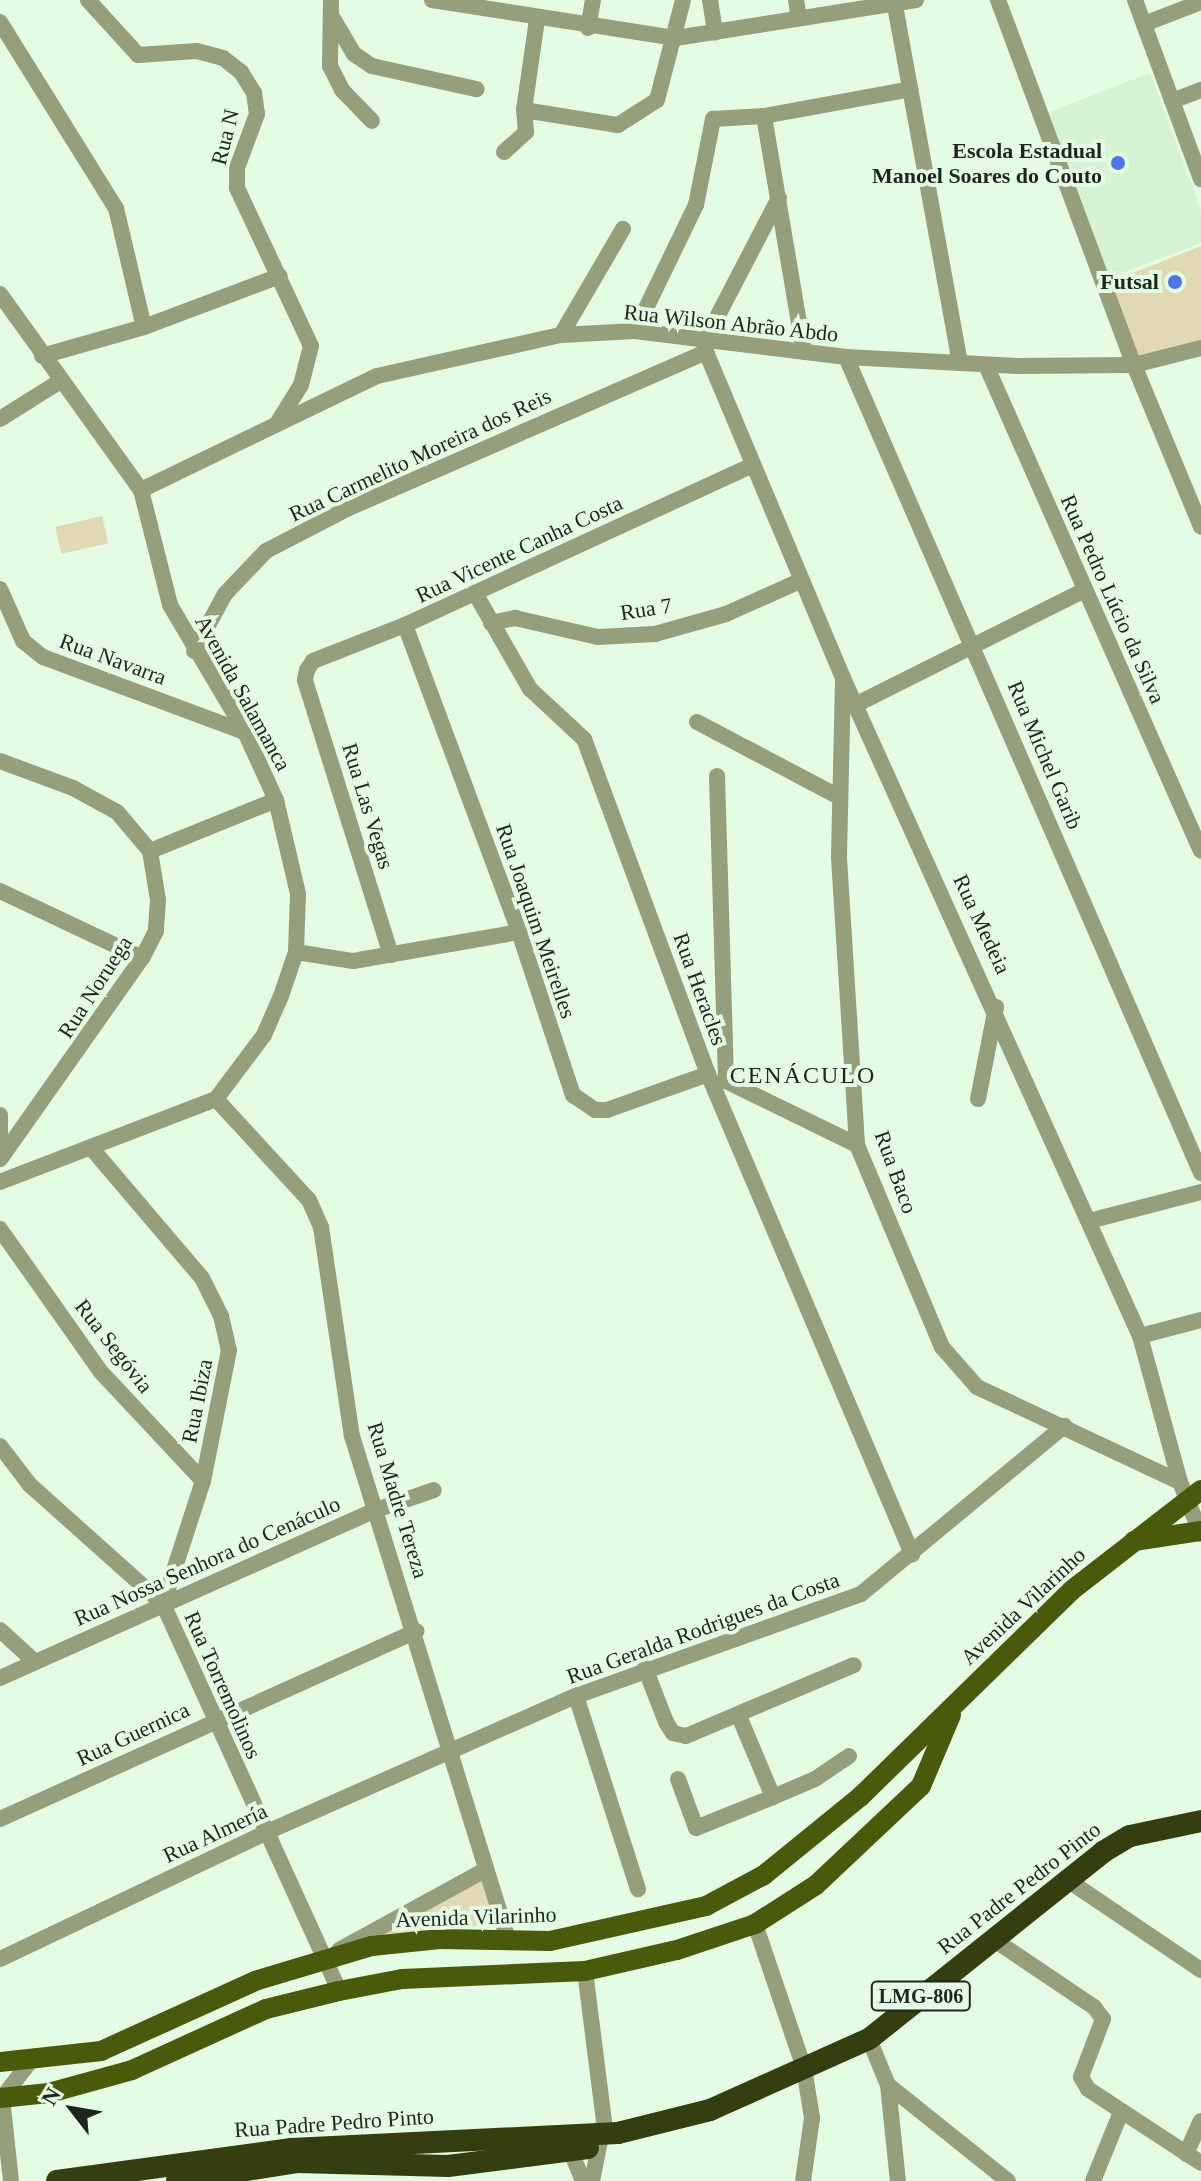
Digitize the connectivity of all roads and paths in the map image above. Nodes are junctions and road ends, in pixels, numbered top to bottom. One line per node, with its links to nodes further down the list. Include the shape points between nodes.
1 (88, 0): 32 (street, Rua N, via 138,55 197,51 223,58 241,72 254,93 257,114 237,168 237,188)
2 (432, 0): 12 (street)
3 (593, 0): 18 (street)
4 (683, 0): 20 (street)
5 (710, 0): 19 (street)
6 (796, 0): 14 (street)
7 (916, 0): 11 (street)
8 (998, 0): 44 (street)
9 (1135, 0): 17 (street)
10 (1201, 2): 17 (street)
11 (895, 3): 14 (street); 22 (street)
12 (500, 7): 15 (street)
13 (331, 8): 21 (street, via 354,54 372,66); 27 (street, via 330,66 335,80)
14 (799, 18): 19 (street)
15 (537, 20): 18 (street); 25 (street)
16 (0, 22): 34 (street, via 116,208)
17 (1144, 24): 24 (street)
18 (588, 28): 20 (street)
19 (715, 33): 20 (street)
20 (676, 38): 25 (street, via 657,100 618,125)
21 (476, 89)
22 (911, 89): 26 (street); 42 (street)
23 (1201, 90): 24 (street)
24 (1172, 101): 29 (street)
25 (524, 110): 28 (street, via 526,132)
26 (764, 116): 30 (street); 35 (street, via 713,119 696,205)
27 (372, 121)
28 (504, 152)
29 (1200, 175)
30 (779, 198): 37 (street); 39 (street)
31 (623, 229): 36 (street)
32 (280, 276): 34 (street); 47 (street, Rua N, via 311,346 301,385)
33 (0, 294): 40 (street, Avenida Salamanca)
34 (144, 327): 40 (street)
35 (635, 331): 36 (street, Rua Wilson Abrão Abdo); 37 (street, Rua Wilson Abrão Abdo)
36 (561, 335): 47 (street, Rua Wilson Abrão Abdo, via 377,376)
37 (705, 347): 39 (street, Rua Wilson Abrão Abdo); 48 (street, Rua Medeia); 58 (street, Rua Carmelito Moreira dos Reis, via 349,508 266,551 225,594)
38 (1201, 348): 44 (street, Rua Wilson Abrão Abdo)
39 (804, 352): 41 (street, Rua Wilson Abrão Abdo)
40 (42, 356): 45 (street, Avenida Salamanca)
41 (846, 357): 42 (street, Rua Wilson Abrão Abdo); 57 (street, Rua Michel Garib)
42 (960, 363): 43 (street, Rua Wilson Abrão Abdo)
43 (986, 365): 44 (street, Rua Wilson Abrão Abdo); 53 (street, Rua Pedro Lúcio da Silva)
44 (1134, 365): 50 (street)
45 (59, 382): 46 (street); 49 (street, Avenida Salamanca)
46 (0, 419)
47 (277, 424): 49 (street, Rua Wilson Abrão Abdo)
48 (750, 466): 51 (street, Rua Medeia); 54 (street, Rua Vicente Canha Costa)
49 (141, 490): 58 (street, Avenida Salamanca, via 170,605)
50 (1201, 527)
51 (802, 580): 55 (street, Rua 7, via 726,614 655,634 598,637 515,618); 60 (street, Rua Medeia)
52 (0, 589): 63 (street, Rua Navarra, via 23,641 43,657)
53 (1085, 590): 57 (street); 69 (street, Rua Pedro Lúcio da Silva)
54 (475, 593): 55 (street, Rua Heracles); 56 (street, Rua Vicente Canha Costa)
55 (491, 623): 76 (street, Rua Heracles, via 530,689 584,739)
56 (405, 625): 59 (street, Rua Vicente Canha Costa, via 313,661); 71 (street, Rua Joaquim Meirelles)
57 (974, 646): 61 (street); 86 (street, Rua Michel Garib)
58 (194, 651): 63 (street, Avenida Salamanca)
59 (307, 670): 73 (street, Rua Las Vegas, via 305,680)
60 (843, 678): 61 (street, Rua Medeia); 66 (street, Rua Baco)
61 (857, 704): 75 (street, Rua Medeia)
62 (697, 722): 66 (street)
63 (245, 732): 67 (street, Avenida Salamanca)
64 (0, 761): 68 (street, via 73,788 117,812)
65 (717, 776): 77 (street)
66 (839, 797): 83 (street, Rua Baco)
67 (276, 800): 68 (street); 72 (street, Avenida Salamanca, via 298,894)
68 (150, 851): 74 (street, Rua Noruega, via 158,900 156,931)
69 (1201, 851)
70 (0, 891): 74 (street)
71 (519, 932): 73 (street); 76 (street, Rua Joaquim Meirelles, via 573,1095 583,1104 607,1110)
72 (296, 952): 73 (street, via 353,961); 78 (street, Avenida Salamanca, via 264,1035)
73 (391, 955)
74 (142, 958): 81 (street, Rua Noruega)
75 (996, 1007): 79 (street); 89 (street, Rua Medeia)
76 (708, 1074): 77 (street, Rua Heracles)
77 (720, 1086): 83 (street); 101 (street, Rua Heracles)
78 (216, 1099): 84 (street); 98 (street, Rua Madre Tereza, via 309,1200 321,1227 352,1436)
79 (978, 1099)
80 (0, 1115): 82 (street)
81 (20, 1136): 82 (street); 85 (street, Rua Noruega)
82 (1, 1138)
83 (857, 1145): 93 (street, Rua Baco, via 956,1368 977,1387)
84 (93, 1150): 87 (street); 95 (street, Rua Ibiza, via 202,1278 221,1316 229,1350)
85 (0, 1159)
86 (1201, 1173)
87 (0, 1182)
88 (1201, 1192): 89 (street)
89 (1089, 1221): 92 (street, Rua Medeia)
90 (0, 1229): 95 (street, Rua Segóvia, via 101,1372)
91 (1201, 1320): 92 (street)
92 (1140, 1336): 97 (street, Rua Medeia)
93 (1064, 1426): 97 (street, Rua Baco); 101 (street, Rua Geralda Rodrigues da Costa)
94 (0, 1446): 102 (street, Rua Torremolinos, via 30,1485)
95 (203, 1481): 102 (street, Rua Ibiza)
96 (434, 1490): 98 (street, Rua Nossa Senhora do Cenáculo)
97 (1189, 1490): 99 (street, Rua Medeia); 100 (main road, Avenida Vilarinho)
98 (376, 1510): 102 (street, Rua Nossa Senhora do Cenáculo); 104 (street, Rua Madre Tereza)
99 (1197, 1533): 100 (main road)
100 (1130, 1542): 110 (main road, Avenida Vilarinho, via 1072,1590)
101 (912, 1554): 107 (street, Rua Geralda Rodrigues da Costa, via 861,1594)
102 (163, 1604): 105 (street, Rua Nossa Senhora do Cenáculo); 112 (street, Rua Torremolinos)
103 (0, 1630): 105 (street)
104 (416, 1631): 112 (street, Rua Guernica); 113 (street, Rua Madre Tereza)
105 (34, 1661): 108 (street, Rua Nossa Senhora do Cenáculo)
106 (854, 1665): 111 (street)
107 (645, 1668): 109 (street, Rua Geralda Rodrigues da Costa); 111 (street, via 673,1733 686,1736)
108 (0, 1678)
109 (576, 1696): 113 (street, Rua Geralda Rodrigues da Costa); 122 (street)
110 (958, 1701): 123 (main road, via 921,1786 816,1885); 126 (main road, Avenida Vilarinho, via 860,1797 764,1875 706,1906)
111 (739, 1716): 116 (street)
112 (214, 1721): 117 (street, Rua Guernica); 119 (street, Rua Torremolinos)
113 (451, 1753): 119 (street, Rua Almería); 120 (street, Rua Madre Tereza)
114 (849, 1756): 116 (street, via 815,1779)
115 (678, 1779): 116 (street, via 696,1828)
116 (773, 1797)
117 (0, 1819)
118 (1201, 1821): 121 (highway, Rua Padre Pedro Pinto / LMG-806, via 1130,1836)
119 (267, 1832): 127 (street, Rua Torremolinos); 128 (street, Rua Almería)
120 (485, 1870): 124 (street, Rua Madre Tereza); 127 (street)
121 (1066, 1879): 125 (highway, Rua Padre Pedro Pinto / LMG-806); 129 (street)
122 (638, 1889)
123 (755, 1924): 130 (main road, via 677,1950); 136 (street)
124 (508, 1939): 126 (main road, Avenida Vilarinho); 127 (main road, Avenida Vilarinho, via 386,1944); 131 (main road, via 491,1973)
125 (993, 1939): 133 (highway, Rua Padre Pedro Pinto / LMG-806); 139 (street, via 1094,2007 1103,2019 1102,2034 1081,2077 1088,2089)
126 (550, 1941): 130 (main road)
127 (323, 1958): 132 (street, Rua Torremolinos); 135 (main road, Avenida Vilarinho, via 255,1981 101,2051)
128 (0, 1959)
129 (1201, 1970)
130 (585, 1971): 131 (main road); 142 (street)
131 (454, 1979): 132 (main road, via 402,1979)
132 (339, 1991): 138 (main road, via 266,2009 132,2070 49,2093)
133 (869, 2039): 136 (highway, Rua Padre Pedro Pinto / LMG-806); 137 (street)
134 (0, 2062): 135 (main road, Avenida Vilarinho)
135 (29, 2063): 138 (street)
136 (804, 2068): 142 (highway, Rua Padre Pedro Pinto / LMG-806, via 710,2110); 153 (street, via 812,2118)
137 (888, 2085): 154 (street); 155 (street)
138 (1, 2098): 148 (street)
139 (1121, 2112): 144 (street); 156 (street)
140 (1201, 2121): 144 (street)
141 (508, 2137): 143 (highway, Rua Padre Pedro Pinto / LMG-806); 146 (street); 149 (highway, Rua Padre Pedro Pinto / LMG-806, via 292,2149)
142 (605, 2137): 143 (highway, Rua Padre Pedro Pinto / LMG-806); 152 (street)
143 (568, 2144): 146 (highway, Rua Padre Pedro Pinto / LMG-806); 151 (street)
144 (1194, 2159)
145 (405, 2173): 146 (highway, Rua Padre Pedro Pinto / LMG-806); 147 (highway, Rua Padre Pedro Pinto / LMG-806, via 297,2162)
146 (442, 2173)
147 (227, 2177): 150 (highway, Rua Padre Pedro Pinto / LMG-806)
148 (11, 2181)
149 (57, 2181)
150 (177, 2181)
151 (583, 2181)
152 (592, 2181)
153 (803, 2181)
154 (898, 2181)
155 (1008, 2181)
156 (1093, 2181)

